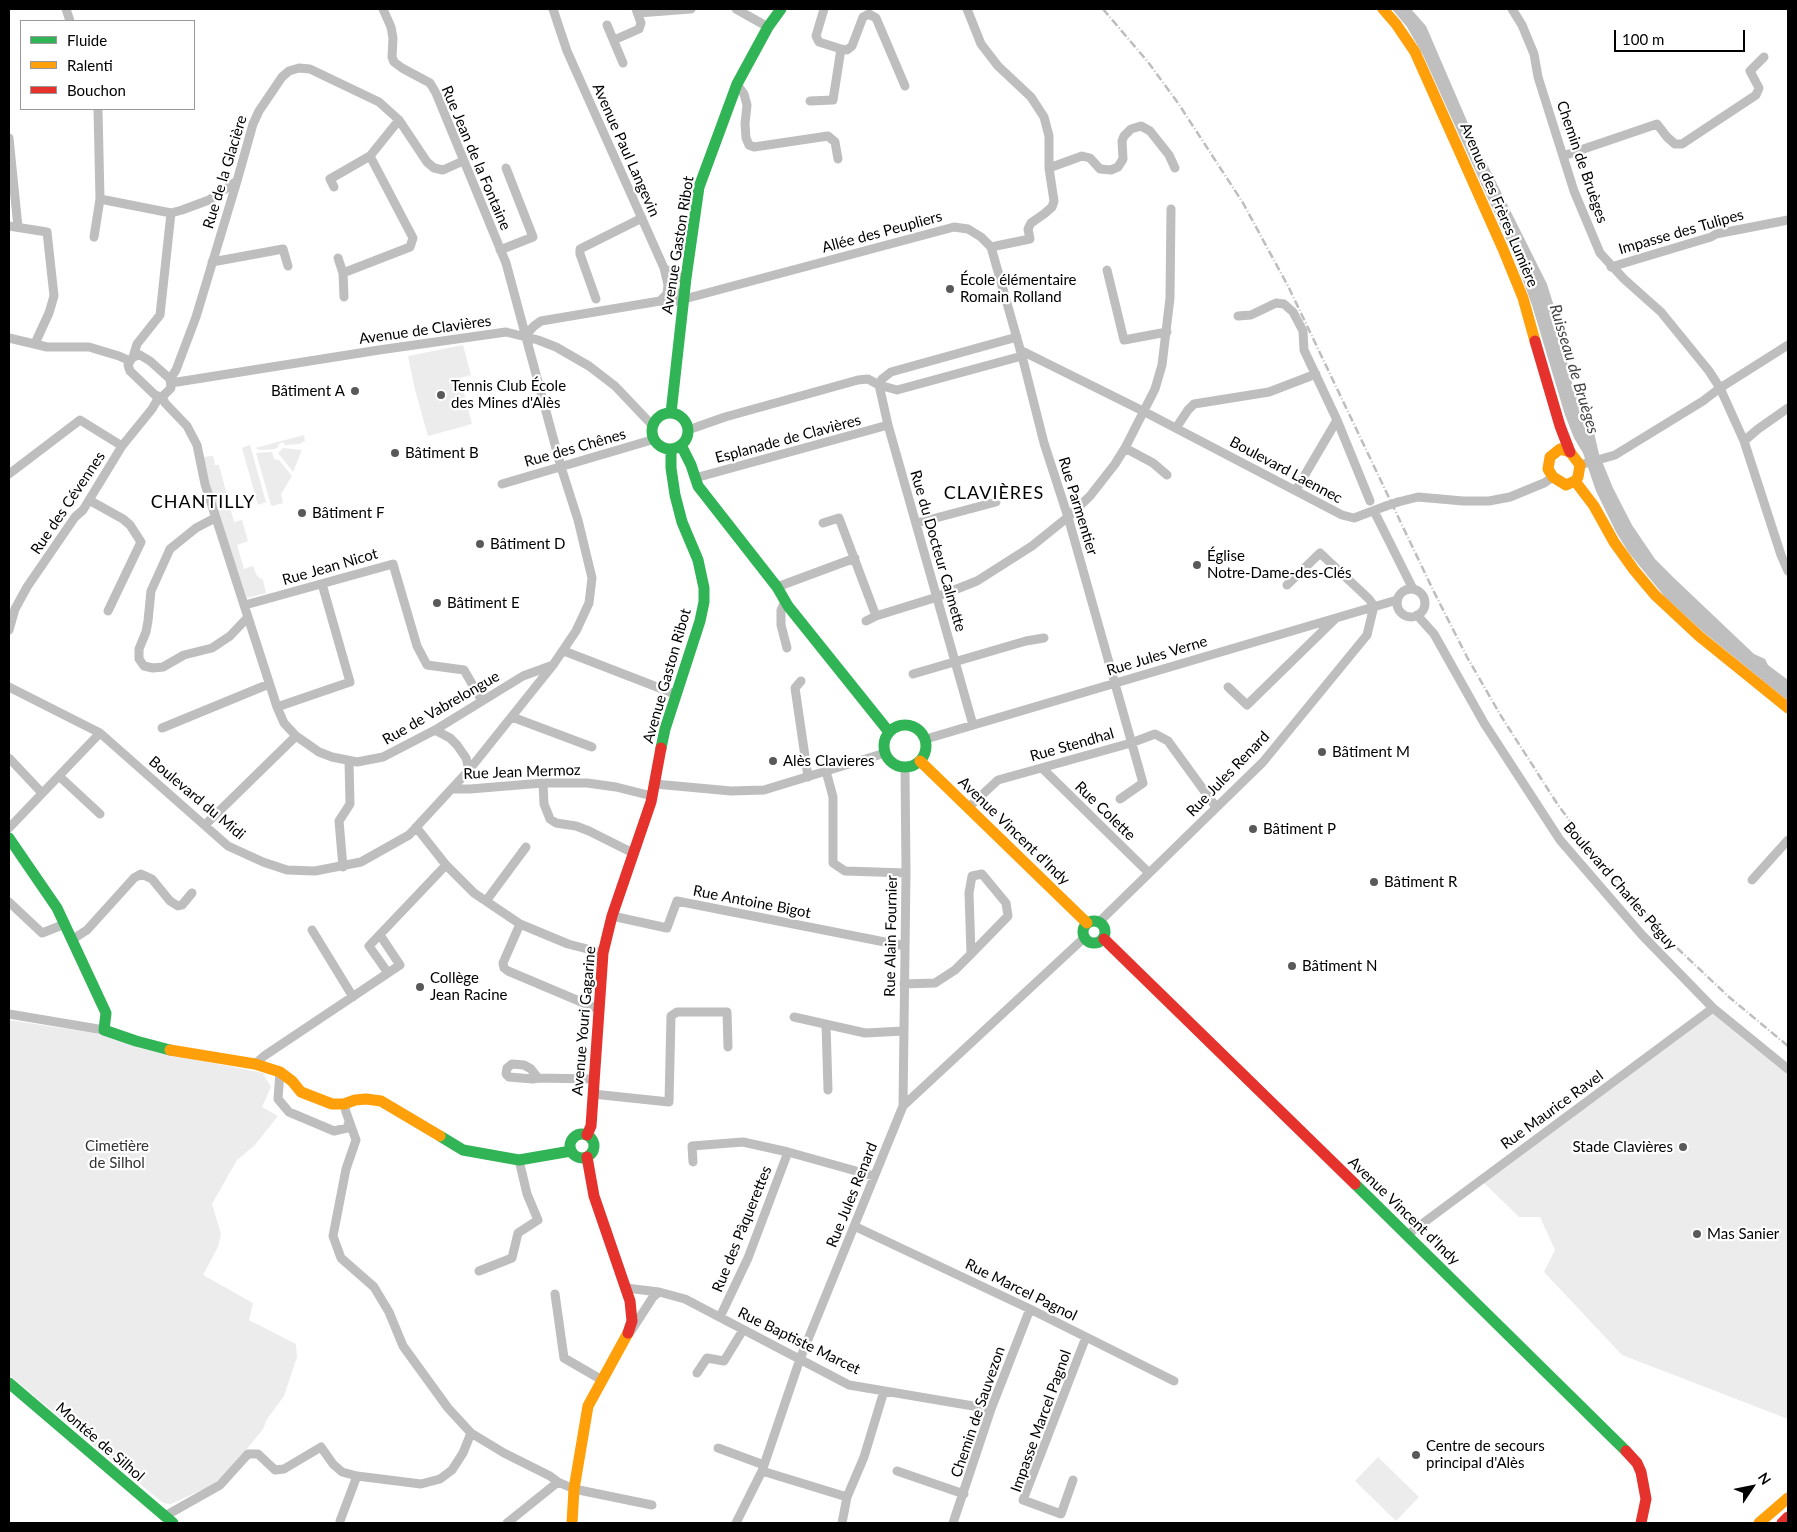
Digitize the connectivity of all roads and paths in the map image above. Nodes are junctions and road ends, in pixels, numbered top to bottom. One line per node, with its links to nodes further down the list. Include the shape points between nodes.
1 (383, 9): 26 (street, Rue Jean de la Fontaine, via 391,27 394,62 430,83)
2 (552, 9): 35 (street, Avenue Paul Langevin, via 567,51)
3 (691, 9): 10 (street)
4 (736, 9): 12 (street)
5 (781, 9): 12 (street, Avenue Gaston Ribot)
6 (824, 9): 14 (street, via 816,36 819,42)
7 (967, 9): 28 (street, via 981,44 1044,117 1049,136)
8 (1383, 9): 81 (street, Avenue des Frères Lumière, via 1415,52 1503,249 1523,298)
9 (1512, 9): 24 (street, Chemin de Bruèges, via 1534,54)
10 (637, 11): 13 (street, via 641,23 639,29)
11 (607, 26): 13 (street)
12 (768, 27): 17 (street, Avenue Gaston Ribot)
13 (614, 40): 16 (street)
14 (841, 49): 18 (street, via 847,50 852,46 863,17 869,14 876,18); 19 (street, via 833,100)
15 (1764, 57): 24 (street, via 1750,71 1759,88 1756,95 1682,144 1675,144 1657,124)
16 (623, 62)
17 (737, 84): 25 (street, via 747,105 744,124 749,145 754,147 828,136 835,142); 48 (street, Avenue Gaston Ribot, via 700,187)
18 (905, 86)
19 (810, 101)
20 (98, 110): 32 (street)
21 (399, 120): 23 (street); 26 (street, Rue de la Glacière, via 434,168 443,170); 30 (street, Rue de la Glacière, via 378,102 310,69 289,71 259,111)
22 (9, 138): 37 (street)
23 (370, 156): 31 (street, via 330,180); 47 (street, via 413,238 410,247)
24 (1563, 156): 44 (street, Chemin de Bruèges, via 1600,254)
25 (838, 158)
26 (463, 161): 40 (street, Rue Jean de la Fontaine)
27 (506, 168): 40 (street, via 533,237)
28 (1049, 168): 29 (street, via 1082,156 1090,158 1100,170 1118,167 1123,159 1124,136 1130,129 1141,126 1169,155); 39 (street, via 1054,201 1052,207 1031,223 1028,229 1030,239)
29 (1175, 168)
30 (238, 181): 34 (street, via 208,200); 42 (street, Rue de la Glacière)
31 (334, 187)
32 (100, 199): 34 (street); 38 (street)
33 (1171, 209): 55 (street)
34 (171, 212): 62 (street, via 160,315 137,344)
35 (642, 218): 45 (street, Avenue Paul Langevin); 52 (street, via 580,249)
36 (1788, 220): 44 (street, Impasse des Tulipes, via 1716,234)
37 (13, 227): 59 (street, via 47,232 54,296)
38 (94, 237)
39 (991, 247): 51 (street, Allée des Peupliers, via 968,229 954,227); 57 (street)
40 (500, 250): 56 (street, Rue Jean de la Fontaine)
41 (338, 258): 47 (street)
42 (212, 262): 43 (street, via 283,249); 64 (street, Rue de la Glacière, via 196,317)
43 (288, 266)
44 (1611, 267): 66 (street, Chemin de Bruèges, via 1661,312)
45 (664, 268): 48 (street, via 675,276); 49 (street, Avenue Paul Langevin)
46 (1107, 270): 55 (street, via 1124,340)
47 (343, 273): 50 (street)
48 (686, 278): 51 (street, Avenue Gaston Ribot)
49 (667, 280): 51 (street); 53 (street, via 667,294)
50 (344, 297)
51 (684, 298): 53 (street, Allée des Peupliers); 70 (street, Avenue Gaston Ribot)
52 (596, 299)
53 (660, 302): 56 (street, Allée des Peupliers, via 541,321)
54 (1238, 316): 63 (street, via 1251,315 1276,303 1284,304 1303,331 1304,350)
55 (1167, 332): 69 (street, via 1155,389)
56 (525, 336): 64 (street, Avenue de Clavières, via 506,332); 72 (street, Avenue de Clavières, via 556,347 589,366 615,386); 83 (street, Rue Jean de la Fontaine)
57 (1017, 337): 61 (street, Rue Parmentier); 65 (street, via 891,372)
58 (9, 338): 59 (street)
59 (36, 344): 62 (street, via 89,347)
60 (1788, 345): 66 (street)
61 (1021, 353): 65 (street, via 897,390); 69 (street, Boulevard Laennec); 95 (street, Rue Parmentier, via 1044,443)
62 (131, 359): 64 (street, via 140,356 150,361); 67 (street, Rue de Vabrelongue, via 130,371)
63 (1316, 374): 71 (street); 74 (street, via 1269,392 1194,404)
64 (171, 381): 67 (street, Rue des Cévennes, via 171,388)
65 (878, 385): 73 (street, Rue du Docteur Calmette); 75 (street, via 868,379 858,380)
66 (1720, 388): 77 (street, Chemin de Bruèges); 82 (street, via 1615,455)
67 (161, 397): 78 (street, Rue des Cévennes); 96 (street, Rue de Vabrelongue, via 187,426 197,445)
68 (1788, 408): 77 (street)
69 (1143, 411): 74 (street, Boulevard Laennec); 80 (street)
70 (671, 413): 72 (street, via 661,416); 75 (street, via 684,420)
71 (1337, 420): 90 (street); 92 (street)
72 (653, 426): 76 (street)
73 (888, 426): 87 (street, Esplanade de Clavières); 98 (street, Rue du Docteur Calmette)
74 (1176, 428): 90 (street, Boulevard Laennec)
75 (688, 430): 79 (street, via 686,438)
76 (655, 439): 79 (street, via 661,446); 83 (street, Rue des Chênes)
77 (1744, 441): 100 (street, Chemin de Bruèges)
78 (122, 446): 84 (street, via 80,420); 91 (street, Rue des Cévennes)
79 (676, 447): 87 (street, via 691,465); 128 (street, Avenue Gaston Ribot, via 671,468 675,495 698,560 704,602)
80 (1126, 448): 85 (street, via 1153,463); 95 (street, via 1095,490)
81 (1565, 451): 82 (street); 86 (street, via 1550,457 1548,469)
82 (1582, 464): 88 (street)
83 (561, 467): 89 (street, Rue des Chênes); 119 (street, Boulevard du Midi, via 592,578 589,603)
84 (9, 474)
85 (1167, 476)
86 (1552, 477): 88 (street, via 1566,485); 94 (street, Boulevard Laennec, bridge, via 1510,497 1489,501 1418,497)
87 (695, 478): 103 (street, via 711,504)
88 (1575, 481): 131 (street, via 1594,506 1614,542 1655,595 1699,636)
89 (502, 484)
90 (1296, 490): 94 (street, Boulevard Laennec, via 1342,515 1354,518)
91 (89, 500): 110 (street, via 123,519 141,542); 116 (street, Rue des Cévennes, via 27,587 15,609)
92 (1370, 501)
93 (996, 502): 98 (street)
94 (1374, 510): 104 (street)
95 (1068, 517): 105 (street, via 1032,546 977,581); 124 (street, Rue Parmentier)
96 (215, 518): 108 (street, Rue de Vabrelongue); 113 (street, via 196,528 170,550 151,591 139,660 144,666 163,667 184,655 212,648 230,636)
97 (823, 523): 99 (street, via 839,518)
98 (917, 523): 105 (street, Rue du Docteur Calmette)
99 (855, 558): 103 (street); 112 (street)
100 (1788, 571)
101 (322, 584): 108 (street, Rue Jean Nicot); 129 (street, Rue Jean Nicot, via 393,564 417,646 427,665 464,670); 130 (street, via 350,682)
102 (1287, 585): 109 (street, via 1320,552)
103 (777, 587): 107 (street); 136 (street, via 794,601)
104 (1413, 589): 106 (street, via 1402,591); 111 (street, via 1424,597 1425,604)
105 (937, 597): 112 (street); 120 (street, Rue du Docteur Calmette)
106 (1397, 600): 109 (street, Rue Jules Verne); 111 (street, via 1402,614)
107 (785, 602): 118 (street, via 782,625); 136 (street)
108 (245, 605): 113 (street, Rue de Vabrelongue)
109 (1374, 606): 114 (street, Rue Jules Verne); 159 (street, Rue Jules Renard, via 1367,635 1263,762)
110 (108, 611)
111 (1417, 615): 192 (street, Boulevard Charles Péguy, via 1434,634 1484,724 1560,840 1642,935)
112 (876, 616): 115 (street)
113 (248, 617): 125 (street, Rue de Vabrelongue)
114 (1337, 617): 124 (street, Rue Jules Verne); 127 (street, via 1247,705)
115 (866, 621)
116 (9, 630)
117 (1044, 638): 120 (street)
118 (787, 648)
119 (564, 651): 121 (street, Boulevard du Midi); 128 (street)
120 (955, 661): 122 (street); 133 (street, Rue du Docteur Calmette)
121 (553, 665): 129 (street, Rue de Vabrelongue, via 523,676); 132 (street, Boulevard du Midi)
122 (913, 674)
123 (801, 681): 151 (street, via 795,688)
124 (1115, 682): 133 (street, Rue Jules Verne); 140 (street, Rue Stendhal)
125 (269, 684): 130 (street, Rue de Vabrelongue); 134 (street)
126 (9, 687): 137 (street, Boulevard du Midi)
127 (1228, 687)
128 (676, 694): 153 (street, Avenue Gaston Ribot, via 665,729)
129 (482, 701): 135 (street, Rue de Vabrelongue)
130 (277, 707): 138 (street, Rue de Vabrelongue, via 284,723)
131 (1788, 708)
132 (512, 717): 141 (street); 148 (street, Boulevard du Midi)
133 (973, 725): 139 (street, Rue Jules Verne)
134 (162, 728)
135 (435, 730): 144 (street, Rue de Vabrelongue, via 383,757); 148 (street, via 457,745)
136 (892, 730): 139 (street, via 902,724 910,725); 142 (street, via 884,746)
137 (100, 733): 150 (street); 161 (street, Boulevard du Midi)
138 (296, 736): 144 (street, Rue de Vabrelongue, via 319,752); 161 (street)
139 (926, 739): 145 (street, via 925,754)
140 (1131, 743): 147 (street, Rue Stendhal); 157 (street, via 1143,783); 159 (street, via 1155,734 1168,741)
141 (592, 748)
142 (885, 753): 146 (street, via 893,763); 149 (street)
143 (9, 758): 155 (street)
144 (349, 761): 169 (street, via 350,804 339,821)
145 (920, 761): 146 (street); 158 (street, Avenue Vincent d'Indy)
146 (905, 767): 170 (street, Rue Alain Fournier)
147 (1042, 768): 158 (street, Rue Stendhal, via 998,780); 171 (street, Rue Colette)
148 (469, 770): 154 (street, Boulevard du Midi)
149 (826, 771): 151 (street); 170 (street, via 833,797 833,863 844,871)
150 (59, 776): 155 (street); 160 (street)
151 (808, 777): 153 (street, via 746,792)
152 (543, 783): 154 (street, Rue Jean Mermoz); 156 (street, Rue Jean Mermoz, via 587,783); 167 (street, via 544,804 550,819 582,829)
153 (655, 784): 156 (street, Avenue Gaston Ribot)
154 (452, 789): 162 (street, Boulevard du Midi)
155 (42, 793): 163 (street)
156 (652, 796): 167 (street, Avenue Youri Gagarine)
157 (1120, 799)
158 (969, 807): 178 (street, Avenue Vincent d'Indy)
159 (1216, 807): 171 (street, Rue Jules Renard)
160 (100, 814)
161 (205, 826): 169 (street, Boulevard du Midi, via 228,846 286,870 315,872)
162 (416, 827): 168 (street); 169 (street, Boulevard du Midi, via 409,835 362,862)
163 (9, 828)
164 (9, 838): 179 (street, via 58,908)
165 (1788, 840): 172 (street)
166 (526, 847): 174 (street)
167 (633, 853): 176 (street, Avenue Youri Gagarine)
168 (446, 865): 174 (street); 182 (street)
169 (343, 867)
170 (906, 873): 186 (street, Rue Alain Fournier)
171 (1149, 873): 177 (street, Rue Jules Renard)
172 (1752, 880)
173 (192, 893): 184 (street, via 178,906 152,879 141,874)
174 (486, 901): 180 (street)
175 (9, 902): 179 (street, via 42,933)
176 (612, 916): 186 (street, Rue Antoine Bigot, via 667,928 677,901); 187 (street, Avenue Youri Gagarine)
177 (1099, 922): 178 (street); 185 (street, via 1105,929)
178 (1087, 923): 183 (street)
179 (65, 924): 184 (street)
180 (520, 924): 187 (street, via 568,944); 193 (street, via 504,968)
181 (312, 930): 191 (street)
182 (380, 935): 189 (street, via 369,946); 189 (street, via 400,965)
183 (1084, 938): 185 (street, via 1091,944); 208 (street, Rue Jules Renard)
184 (73, 939): 197 (street, via 106,1013)
185 (1104, 939): 218 (street, Avenue Vincent d'Indy)
186 (905, 946): 190 (street, Rue Alain Fournier)
187 (603, 953): 193 (street, Avenue Youri Gagarine)
188 (971, 954): 188 (street, via 1008,916 1006,903 982,874 972,876 969,893); 190 (street, via 935,983)
189 (388, 973): 191 (street)
190 (904, 984): 198 (street, Rue Alain Fournier)
191 (352, 998): 200 (street)
192 (1713, 1008): 201 (street, Boulevard Charles Péguy); 218 (street, Rue Maurice Ravel)
193 (598, 1009): 204 (street, Avenue Youri Gagarine)
194 (9, 1014): 197 (street)
195 (794, 1017): 196 (street)
196 (826, 1024): 198 (street, via 865,1033); 205 (street)
197 (104, 1030): 200 (street, via 180,1052)
198 (904, 1031): 208 (street, Rue Alain Fournier)
199 (728, 1047): 206 (street, via 727,1012 677,1012 671,1016 669,1102)
200 (255, 1064): 202 (street)
201 (1788, 1069)
202 (280, 1072): 207 (street, via 301,1092 332,1104); 209 (street, via 278,1098 290,1112 334,1131 347,1128)
203 (538, 1078): 204 (street)
204 (594, 1079): 206 (street, Avenue Youri Gagarine)
205 (828, 1090)
206 (593, 1094): 210 (street, Avenue Youri Gagarine, via 591,1126)
207 (344, 1104): 209 (street); 214 (street, via 366,1099 381,1101 463,1150)
208 (903, 1106): 216 (street, Rue Jules Renard)
209 (349, 1122): 235 (street, via 356,1140 346,1169 333,1236 341,1258 374,1287 403,1346 448,1408)
210 (587, 1135): 211 (street, via 574,1137); 213 (street, via 594,1146)
211 (572, 1151): 213 (street, via 578,1157); 214 (street)
212 (788, 1152): 215 (street, Rue des Pâquerettes, via 743,1142 692,1146); 216 (street, Rue des Pâquerettes); 224 (street, Rue des Pâquerettes, via 748,1258)
213 (587, 1157): 220 (street, via 594,1196)
214 (519, 1160): 219 (street, via 538,1220 518,1233 512,1258)
215 (693, 1162)
216 (874, 1176): 217 (street, Rue Jules Renard)
217 (854, 1226): 223 (street, Rue Marcel Pagnol); 228 (street, Rue Jules Renard)
218 (1407, 1235): 255 (street, Avenue Vincent d'Indy, via 1637,1463 1646,1499)
219 (479, 1271)
220 (626, 1288): 221 (street, Rue Baptiste Marcet); 226 (street, via 632,1321)
221 (659, 1292): 224 (street, Rue Baptiste Marcet, via 685,1299); 226 (street)
222 (555, 1294): 230 (street, via 564,1358)
223 (1030, 1310): 227 (street, Rue Marcel Pagnol); 234 (street, Chemin de Sauvezon)
224 (720, 1317): 225 (street, Rue Baptiste Marcet)
225 (743, 1330): 228 (street, Rue Baptiste Marcet); 229 (street, via 724,1360 707,1358)
226 (627, 1337): 230 (street)
227 (1086, 1337): 231 (street, Rue Marcel Pagnol); 240 (street, Impasse Marcel Pagnol, via 1023,1500 1061,1514)
228 (800, 1359): 233 (street, Rue Baptiste Marcet, via 849,1385); 237 (street, Rue Jules Renard)
229 (697, 1373)
230 (602, 1380): 242 (street, via 588,1406)
231 (1174, 1381)
232 (9, 1383): 248 (street, Montée de Silhol)
233 (884, 1391): 234 (street, Rue Baptiste Marcet); 244 (street, via 864,1457)
234 (991, 1409): 243 (street, Chemin de Sauvezon)
235 (471, 1433): 239 (street, via 452,1470 440,1479 420,1484); 241 (street)
236 (718, 1448): 237 (street)
237 (763, 1468): 244 (street); 252 (street, Rue Jules Renard)
238 (897, 1471): 243 (street)
239 (357, 1476): 248 (street, via 342,1472 321,1447 284,1469 275,1470 258,1454 248,1454 220,1485); 249 (street)
240 (1073, 1480)
241 (558, 1482): 242 (street); 250 (street)
242 (574, 1489): 246 (street); 251 (street)
243 (964, 1494): 254 (street, Chemin de Sauvezon)
244 (847, 1497): 253 (street)
245 (1788, 1498): 256 (street)
246 (652, 1504)
247 (1788, 1517): 257 (street)
248 (169, 1520)
249 (340, 1521)
250 (507, 1523)
251 (572, 1523)
252 (737, 1523)
253 (842, 1523)
254 (953, 1523)
255 (1641, 1523)
256 (1759, 1523)
257 (1782, 1523)

